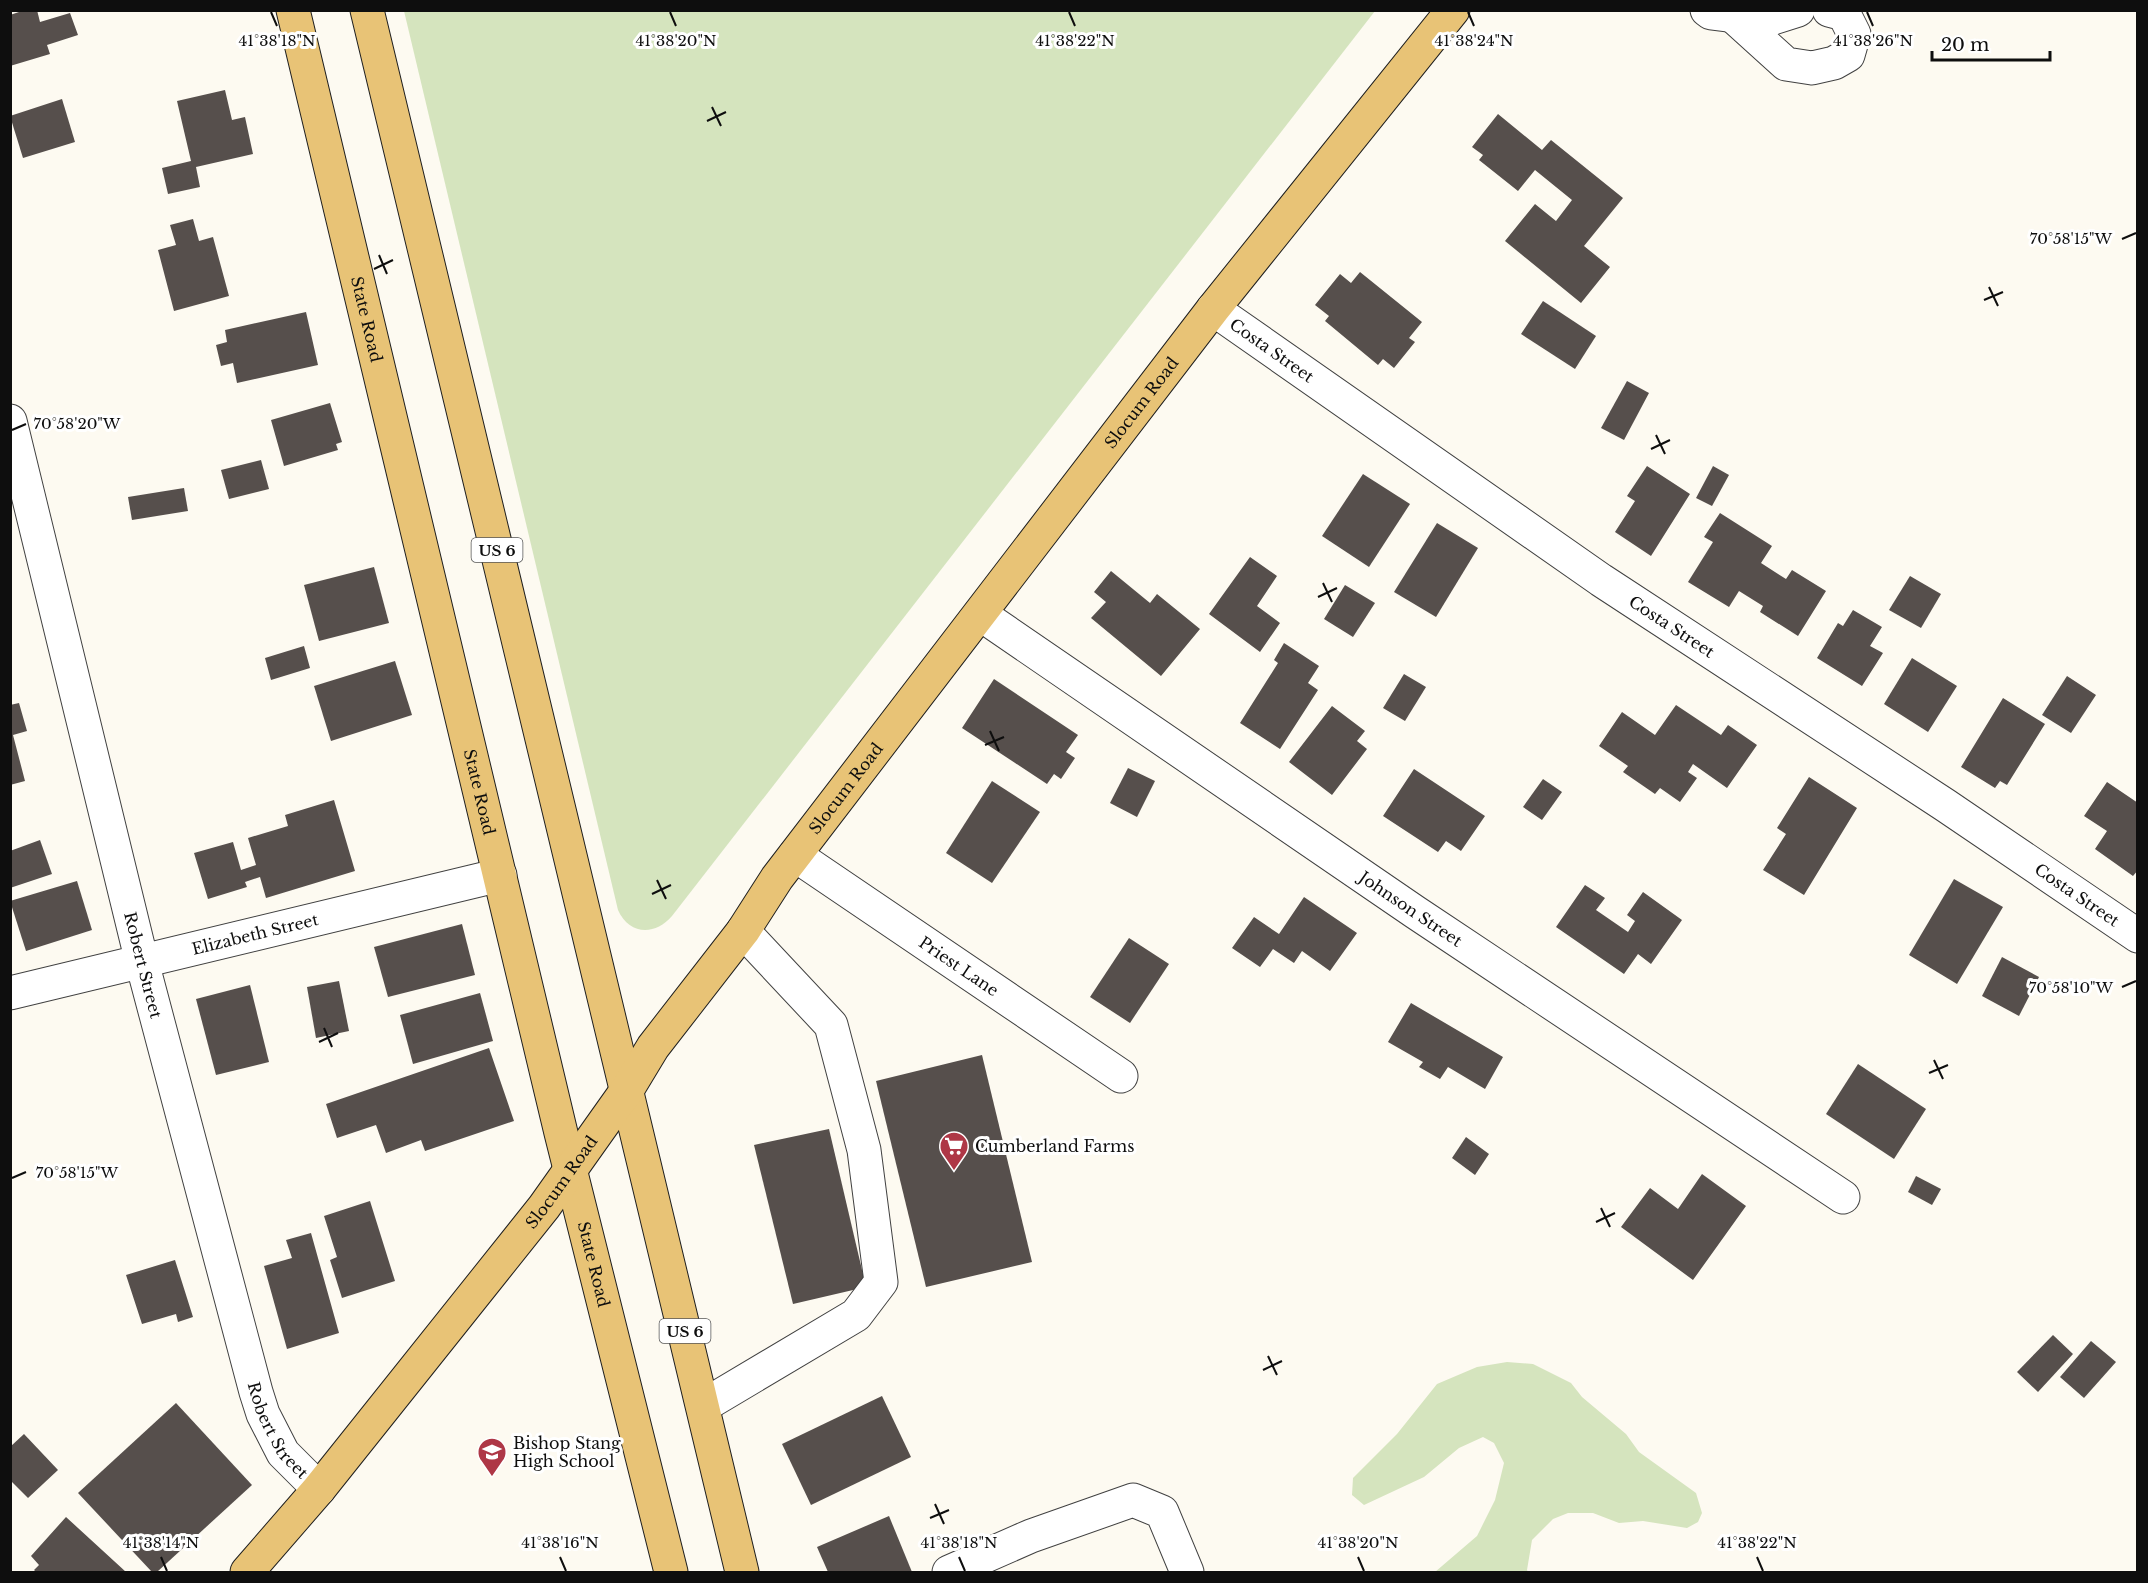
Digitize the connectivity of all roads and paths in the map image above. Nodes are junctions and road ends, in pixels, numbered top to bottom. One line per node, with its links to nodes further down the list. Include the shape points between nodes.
1 (293, 10): 11 (main road, State Road)
2 (367, 10): 17 (main road, US 6)
3 (1453, 10): 7 (main road, Slocum Road)
4 (1798, 10): 6 (street, via 1767,20)
5 (1829, 10): 6 (street, via 1844,14 1854,34 1848,55 1812,68 1786,64)
6 (1720, 13)
7 (1213, 309): 9 (main road, Slocum Road); 13 (street, Costa Street, via 1620,593)
8 (10, 421): 14 (street, Robert Street)
9 (980, 614): 10 (main road, Slocum Road); 19 (street, Johnson Street, via 1415,912)
10 (795, 855): 12 (main road, Slocum Road); 16 (street, Priest Lane)
11 (500, 875): 14 (street, Elizabeth Street); 18 (main road, State Road)
12 (743, 931): 17 (main road, Slocum Road, via 653,1047); 20 (street, via 831,1025 864,1150 881,1282 856,1315)
13 (2138, 936)
14 (142, 962): 15 (street, Elizabeth Street); 21 (street, Robert Street, via 263,1414 283,1453)
15 (10, 993)
16 (1121, 1076)
17 (627, 1090): 18 (main road, Slocum Road); 20 (main road, US 6)
18 (569, 1169): 21 (main road, Slocum Road, via 544,1207); 23 (main road, State Road)
19 (1843, 1197)
20 (703, 1406): 24 (main road, US 6)
21 (319, 1489): 22 (main road, Slocum Road)
22 (247, 1572)
23 (671, 1572)
24 (742, 1572)
25 (949, 1572): 26 (street, via 1031,1536 1132,1500 1162,1512)
26 (1187, 1572)

